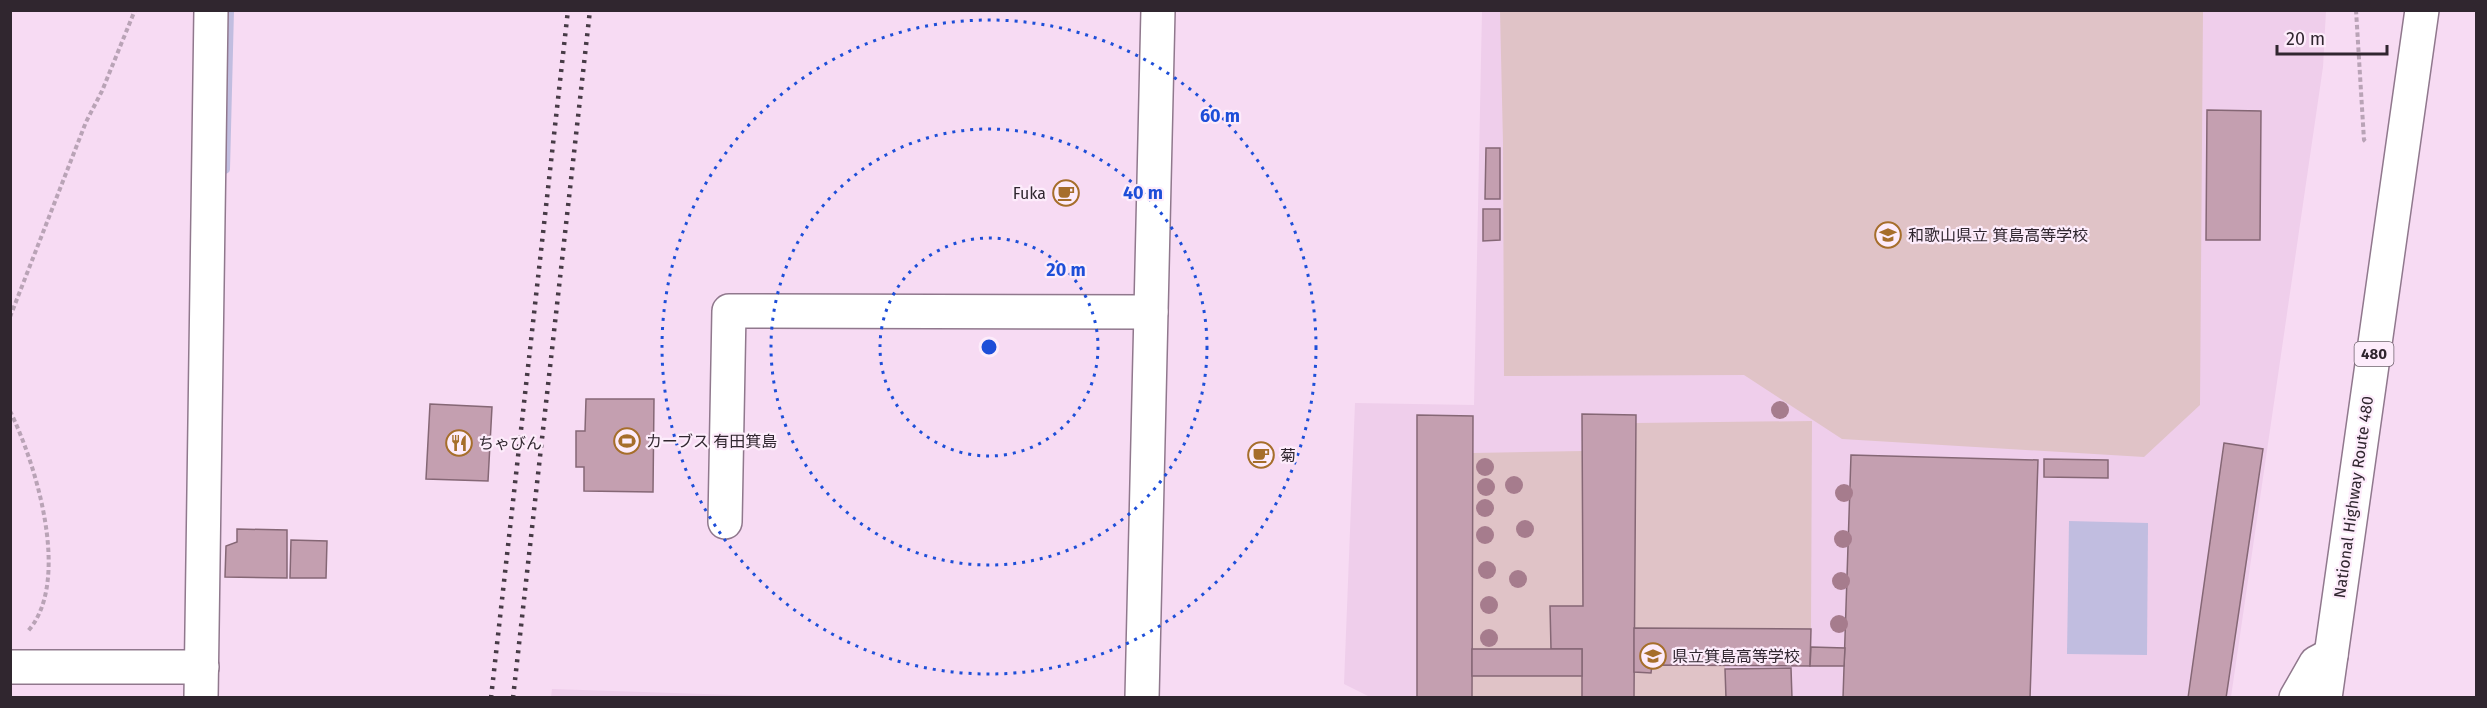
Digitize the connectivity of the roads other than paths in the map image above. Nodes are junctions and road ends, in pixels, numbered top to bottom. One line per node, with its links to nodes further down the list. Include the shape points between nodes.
1 (212, 10): 8 (main road)
2 (1158, 10): 4 (main road)
3 (2422, 10): 7 (main road, National Highway Route 480 / 480)
4 (1151, 312): 5 (main road, via 729,310); 9 (main road)
5 (724, 522)
6 (17, 653): 8 (main road)
7 (2331, 655): 10 (main road, via 2316,663); 11 (main road, National Highway Route 480 / 480)
8 (201, 682)
9 (1142, 698)
10 (2296, 698)
11 (2325, 698)

